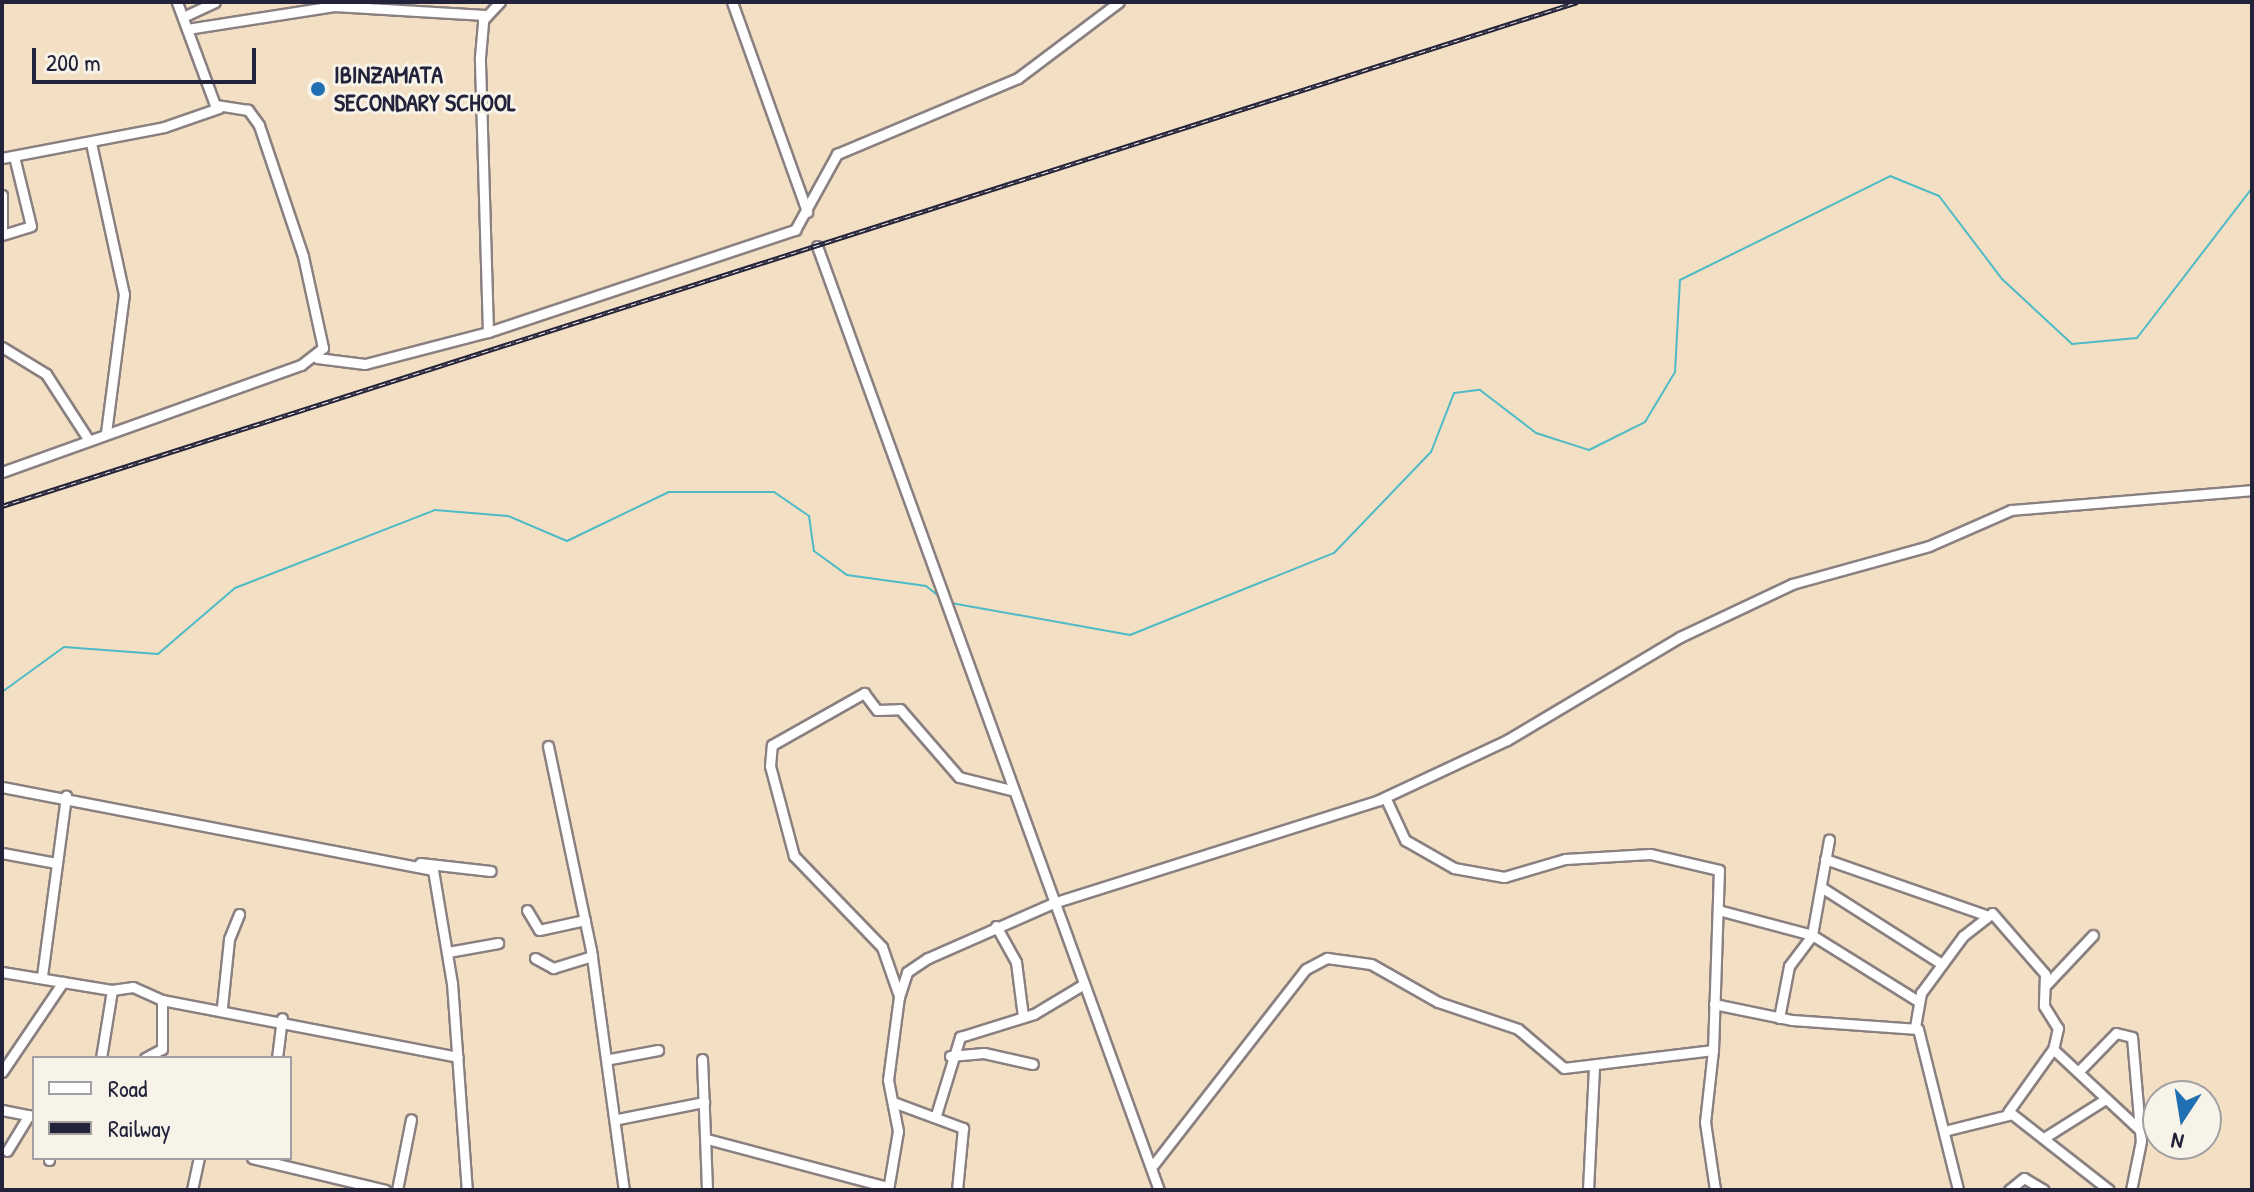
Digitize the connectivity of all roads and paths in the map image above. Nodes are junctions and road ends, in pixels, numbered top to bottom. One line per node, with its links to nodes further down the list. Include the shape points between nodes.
1 (177, 2): 10 (street)
2 (500, 2): 9 (street)
3 (732, 2): 17 (street)
4 (1119, 2): 17 (street, via 1018,78 837,154)
5 (209, 3): 10 (street)
6 (342, 4): 7 (street); 8 (street)
7 (374, 4): 9 (street)
8 (316, 5): 11 (street)
9 (485, 15): 21 (street)
10 (183, 17): 11 (street)
11 (187, 29): 12 (street)
12 (219, 108): 13 (street); 23 (street, via 248,110 266,141 321,333)
13 (91, 143): 14 (street); 24 (street, via 124,294)
14 (14, 156): 15 (street); 19 (street, via 31,226)
15 (2, 158)
16 (2, 195): 18 (street)
17 (807, 212): 21 (street, via 795,230 725,258)
18 (2, 228)
19 (2, 235)
20 (817, 246): 30 (street)
21 (488, 332): 23 (street, via 365,364)
22 (2, 347): 25 (street, via 46,374)
23 (317, 358): 24 (street)
24 (106, 432): 25 (street)
25 (88, 439): 26 (street)
26 (2, 472)
27 (2252, 490): 32 (street, via 2011,510 1929,546 1804,580 1680,637 1547,718)
28 (548, 746): 45 (street)
29 (2, 787): 31 (street)
30 (1011, 790): 40 (street); 60 (street, via 959,777 899,709 877,710 863,693 772,745 770,766 794,856 882,947)
31 (66, 796): 36 (street); 37 (street, via 175,823)
32 (1385, 797): 40 (street); 42 (street, via 1405,840 1454,868 1504,877 1565,859 1668,857 1719,870)
33 (1829, 840): 35 (street)
34 (2, 853): 36 (street)
35 (1825, 859): 39 (street); 44 (street)
36 (56, 863): 55 (street)
37 (420, 863): 38 (street); 50 (street, via 438,880)
38 (491, 871)
39 (1821, 887): 47 (street); 53 (street)
40 (1053, 903): 46 (street); 57 (street)
41 (527, 910): 45 (street, via 539,930)
42 (1718, 910): 47 (street); 63 (street)
43 (239, 914): 64 (street, via 229,939)
44 (1986, 915): 53 (street); 58 (street, via 2018,935)
45 (585, 920): 51 (street)
46 (996, 926): 60 (street, via 914,966); 65 (street, via 1016,962)
47 (1812, 935): 62 (street); 67 (street, via 1789,966)
48 (2093, 935): 58 (street)
49 (498, 943): 50 (street)
50 (448, 952): 76 (street)
51 (592, 956): 52 (street, via 553,968); 77 (street)
52 (535, 958)
53 (1942, 964): 62 (street)
54 (2, 972): 55 (street)
55 (42, 976): 56 (street)
56 (63, 982): 59 (street); 81 (street)
57 (1084, 984): 65 (street); 99 (street)
58 (2047, 984): 69 (street, via 2044,1006 2058,1028)
59 (112, 990): 61 (street, via 133,987); 72 (street)
60 (899, 997): 85 (street, via 888,1080)
61 (162, 1000): 64 (street); 73 (street, via 162,1049)
62 (1918, 1001): 68 (street)
63 (1714, 1004): 67 (street); 71 (street)
64 (222, 1007): 66 (street)
65 (1023, 1017): 75 (street, via 962,1036)
66 (282, 1018): 74 (street); 76 (street)
67 (1779, 1018): 68 (street)
68 (1915, 1027): 93 (street)
69 (2053, 1049): 82 (street); 87 (street)
70 (658, 1050): 77 (street)
71 (1713, 1050): 80 (street); 110 (street, via 1705,1122)
72 (101, 1056)
73 (149, 1056)
74 (277, 1056)
75 (950, 1056): 79 (street, via 984,1053); 89 (street)
76 (458, 1057): 104 (street)
77 (610, 1059): 91 (street)
78 (702, 1059): 84 (street)
79 (1033, 1064)
80 (1594, 1069): 99 (street, via 1562,1067 1550,1049 1518,1029 1438,1002 1371,964 1327,958 1306,969); 109 (street)
81 (2, 1072)
82 (2078, 1072): 83 (street); 92 (street, via 2116,1033 2130,1035 2139,1059)
83 (2104, 1100): 92 (street); 94 (street)
84 (704, 1102): 91 (street); 95 (street)
85 (893, 1102): 89 (street); 100 (street, via 898,1131)
86 (2, 1110): 88 (street)
87 (2008, 1112): 93 (street); 94 (street)
88 (31, 1115): 96 (street)
89 (936, 1115): 107 (street, via 966,1132)
90 (411, 1119): 103 (street)
91 (618, 1119): 105 (street)
92 (2140, 1130): 115 (street)
93 (1944, 1131): 111 (street)
94 (2047, 1136): 114 (street)
95 (707, 1139): 100 (street); 106 (street)
96 (7, 1151)
97 (199, 1160): 101 (street)
98 (260, 1160): 102 (street)
99 (1154, 1164): 108 (street)
100 (888, 1189)
101 (192, 1190)
102 (385, 1190)
103 (397, 1190)
104 (467, 1190)
105 (624, 1190)
106 (707, 1190)
107 (957, 1190)
108 (1159, 1190)
109 (1588, 1190)
110 (1715, 1190)
111 (1958, 1190)
112 (2009, 1190): 113 (street, via 2024,1178)
113 (2044, 1190)
114 (2109, 1190)
115 (2131, 1190)

